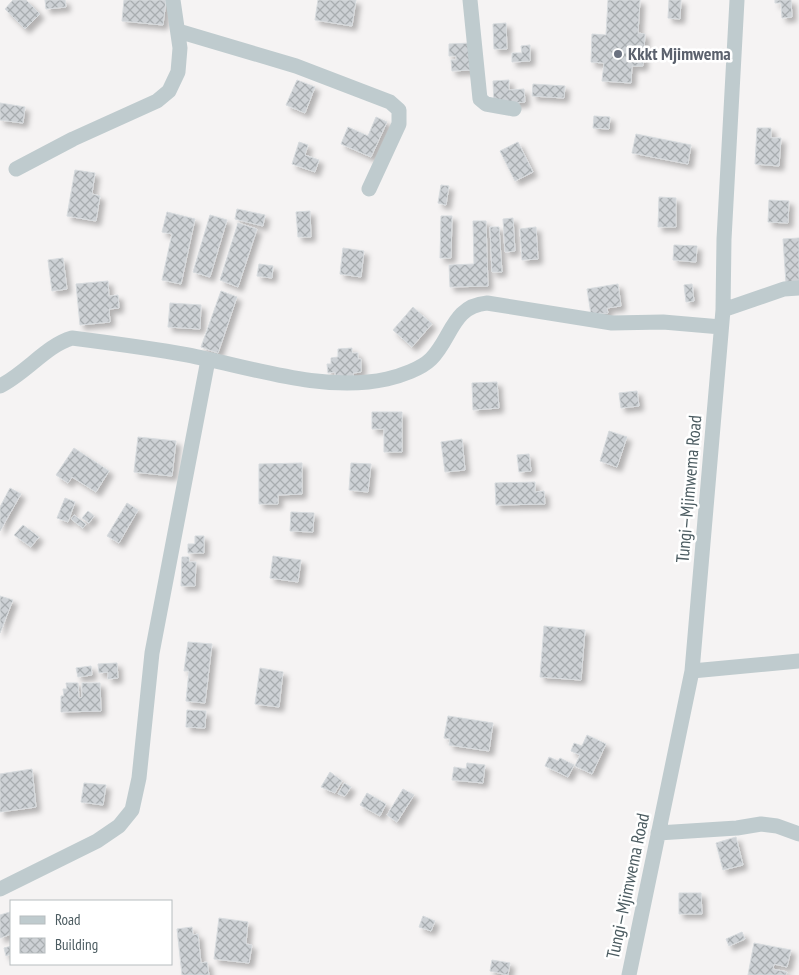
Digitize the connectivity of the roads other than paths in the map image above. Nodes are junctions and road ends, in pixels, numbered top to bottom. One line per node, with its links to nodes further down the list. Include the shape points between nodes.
1 (173, 0): 4 (street)
2 (470, 0): 5 (street, via 480,98 486,104)
3 (738, 0): 9 (street, Tungi—Mjimwema Road)
4 (178, 31): 6 (street, via 178,72 169,91 157,101); 7 (street, via 296,66 390,102 399,110 399,124)
5 (514, 109)
6 (16, 169)
7 (368, 189)
8 (799, 288): 9 (street, via 784,289)
9 (723, 310): 10 (street, Tungi—Mjimwema Road)
10 (720, 327): 11 (street, via 663,322 612,323 487,303 466,309 431,359 386,379 346,384); 14 (street, Tungi—Mjimwema Road)
11 (208, 360): 12 (street, via 72,338 58,342 17,377); 17 (street, via 152,653 139,778 132,810 119,826 97,841)
12 (0, 386)
13 (799, 661): 14 (street)
14 (692, 671): 15 (street, Tungi—Mjimwema Road)
15 (658, 833): 16 (street, via 761,824); 18 (street, Tungi—Mjimwema Road)
16 (799, 834)
17 (0, 889)
18 (629, 975)

